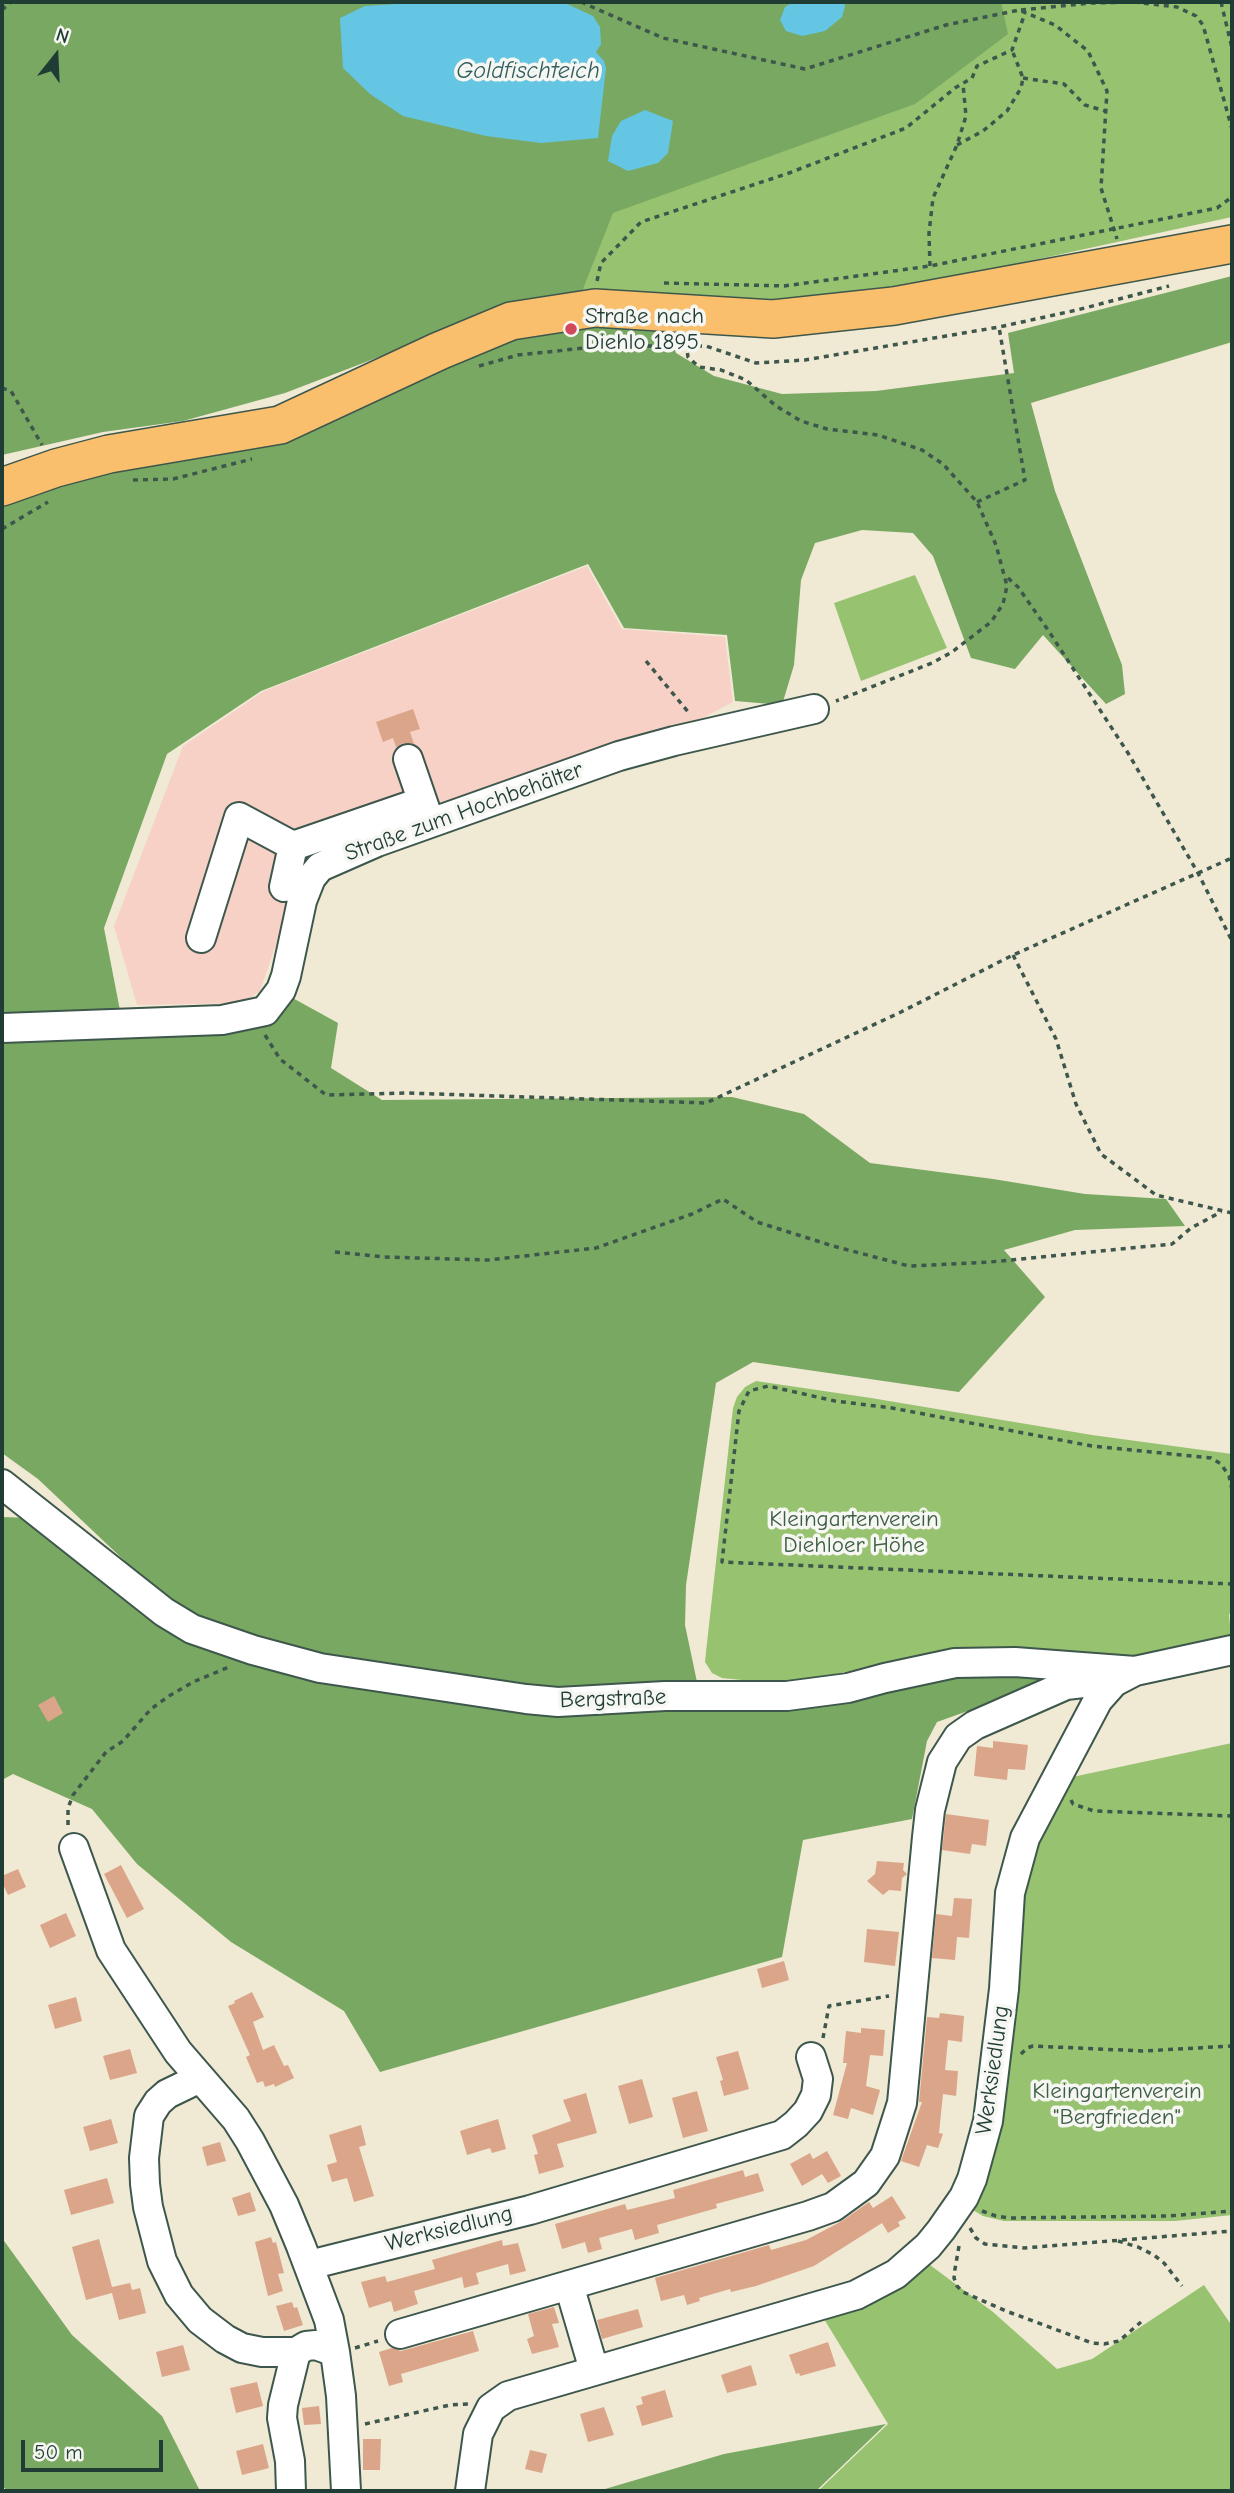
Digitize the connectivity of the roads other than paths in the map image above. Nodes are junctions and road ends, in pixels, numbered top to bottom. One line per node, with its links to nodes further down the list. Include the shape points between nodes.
1 (1232, 244): 2 (main road, via 894,306 686,330 595,309 510,321 280,425 109,454 57,483)
2 (2, 488)
3 (814, 709): 5 (street, Straße zum Hochbehälter, via 700,734)
4 (408, 759): 5 (street)
5 (426, 813): 6 (street); 9 (street, Straße zum Hochbehälter, via 377,842 320,867 311,878 286,976 265,1011 222,1020)
6 (293, 846): 7 (street); 8 (street, via 239,817)
7 (284, 887)
8 (201, 938)
9 (2, 1028)
10 (2, 1485): 12 (street, Bergstraße)
11 (2, 1507): 12 (street)
12 (35, 1511): 14 (street, Bergstraße, via 192,1629 332,1670 526,1699 787,1696 848,1688 955,1663 1016,1662)
13 (1232, 1650): 14 (street, Bergstraße)
14 (1129, 1674): 19 (street, via 1066,1685 975,1726 951,1745 936,1780 930,1810 901,2110 885,2156 866,2183 832,2207 808,2216); 23 (street, Werksiedlung, via 1098,1700 1025,1838 1014,1874 992,2104 968,2201 928,2246 878,2286)
15 (74, 1848): 17 (street, via 111,1950)
16 (811, 2057): 18 (street, Werksiedlung, via 818,2079 813,2104 782,2135 530,2210)
17 (200, 2078): 18 (street, via 250,2141); 21 (street, via 167,2094 149,2116 145,2184 162,2261 186,2304 225,2339 252,2350)
18 (309, 2265): 22 (street)
19 (569, 2285): 20 (street); 23 (street)
20 (400, 2334)
21 (296, 2352): 22 (street, via 316,2345); 24 (street, via 282,2418)
22 (335, 2352): 25 (street)
23 (594, 2370): 26 (street, Werksiedlung, via 499,2401 485,2416 478,2434)
24 (291, 2491)
25 (346, 2491)
26 (470, 2491)

